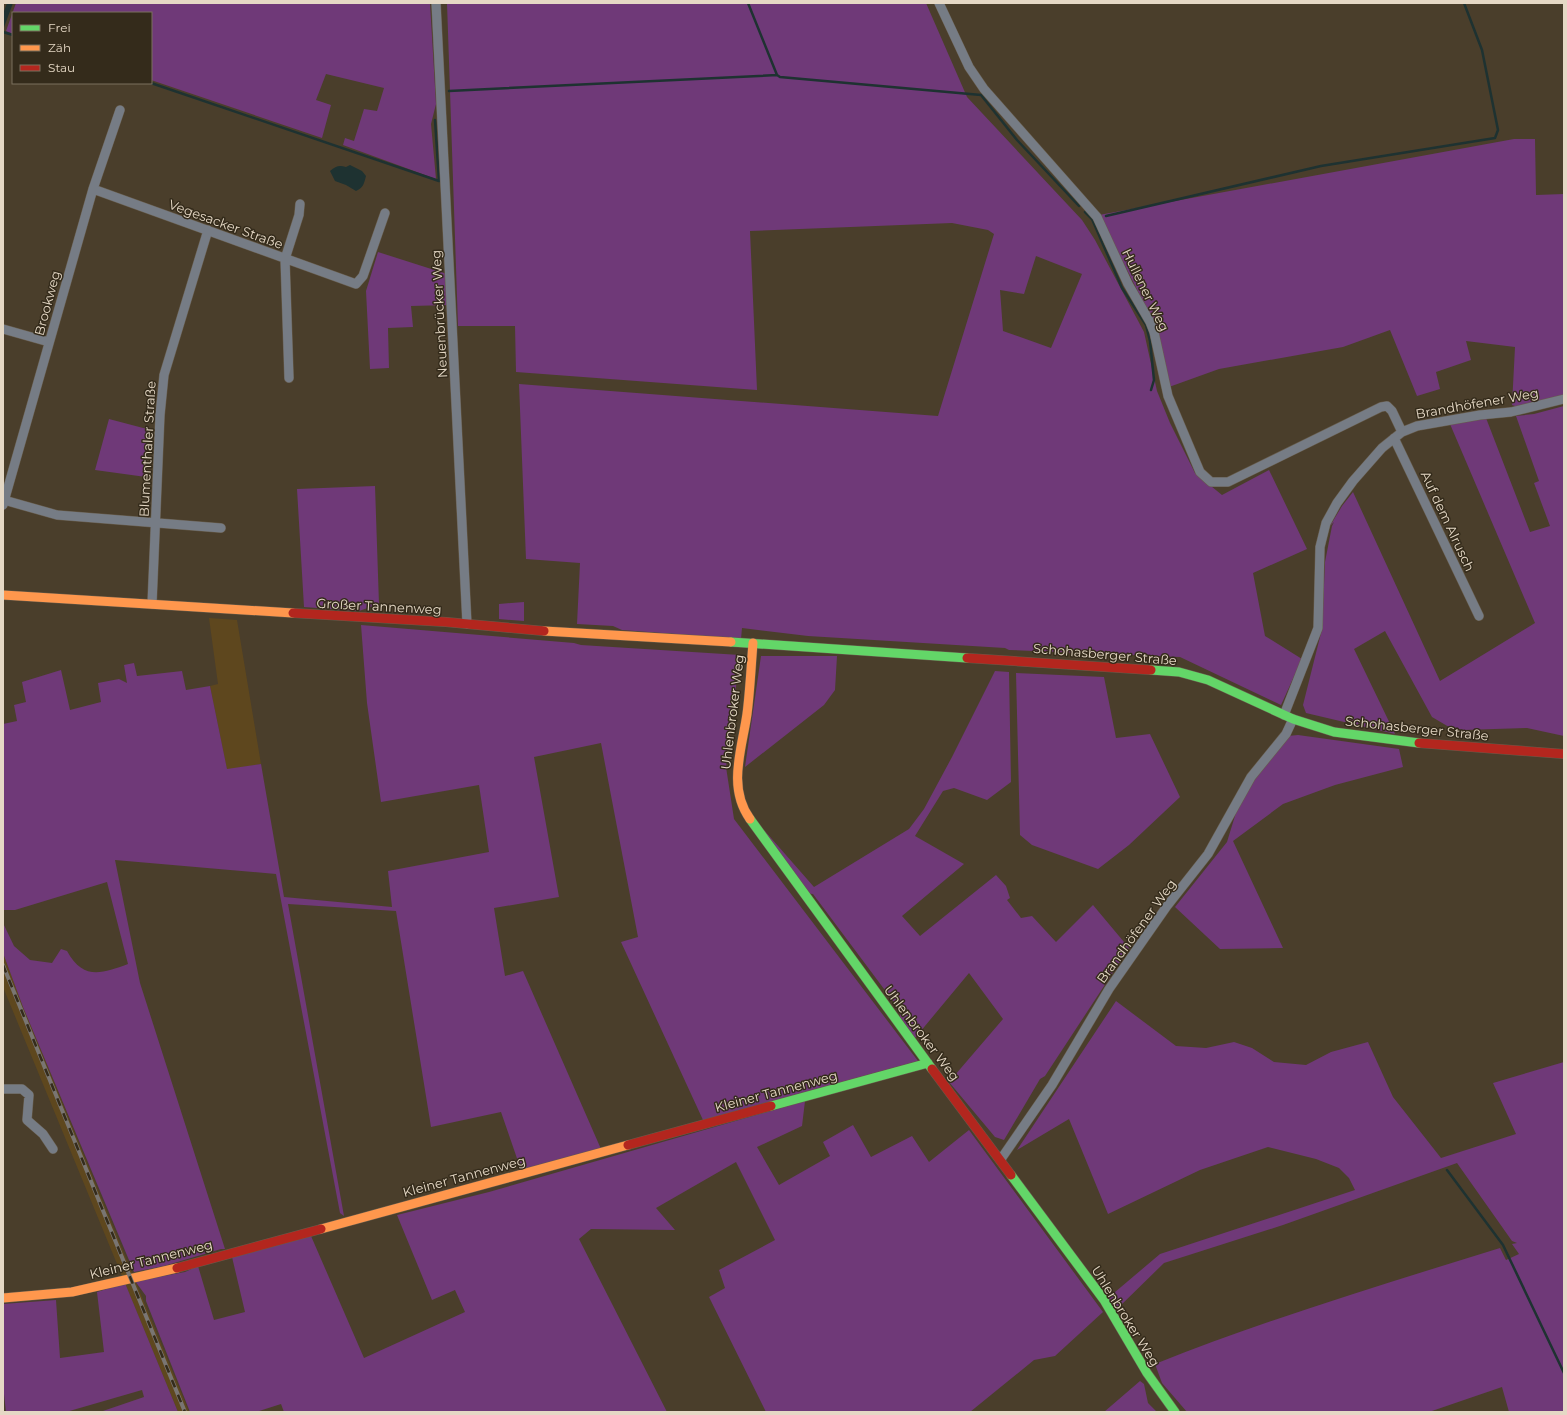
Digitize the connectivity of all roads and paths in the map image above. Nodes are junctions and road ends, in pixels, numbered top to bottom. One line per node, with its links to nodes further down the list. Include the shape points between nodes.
1 (436, 3): 20 (street, Neuenbrücker Weg)
2 (939, 3): 13 (street, Hullener Weg, via 969,67 984,89 1096,217 1154,332 1168,396 1200,472 1211,482 1228,482 1381,407 1387,406 1392,411)
3 (120, 110): 4 (street, Brookweg)
4 (93, 189): 7 (street, Vegesacker Straße); 10 (street, Brookweg)
5 (300, 204): 8 (street)
6 (385, 213): 8 (street, Vegesacker Straße, via 363,276 356,284)
7 (208, 230): 8 (street, Vegesacker Straße); 15 (street, Blumenthaler Straße, via 164,375 160,415)
8 (285, 259): 11 (street)
9 (3, 329): 10 (street)
10 (50, 342): 14 (street, Brookweg)
11 (289, 378)
12 (1564, 399): 13 (street, Brandhöfener Weg, via 1511,412 1432,423)
13 (1398, 435): 19 (street, Auf dem Alrusch); 22 (street, Brandhöfener Weg, via 1382,448 1353,481 1326,523 1320,547 1318,628)
14 (4, 502): 15 (street, via 57,515)
15 (157, 523): 16 (street); 18 (street, Blumenthaler Straße)
16 (221, 528)
17 (3, 595): 18 (street, Großer Tannenweg)
18 (152, 604): 20 (street, Großer Tannenweg)
19 (1479, 616)
20 (467, 624): 21 (street, Großer Tannenweg)
21 (753, 643): 22 (street, Schohasberger Straße, via 1179,672 1208,680); 25 (street, Uhlenbroker Weg, via 747,713 736,773 742,808)
22 (1284, 715): 23 (street, Schohasberger Straße)
23 (1293, 720): 24 (street, Schohasberger Straße, via 1334,732 1368,738); 28 (street, Brandhöfener Weg, via 1286,734 1251,777 1208,854 1167,906 1109,989 1052,1085)
24 (1564, 754)
25 (928, 1063): 28 (street, Uhlenbroker Weg); 29 (street, Kleiner Tannenweg, via 158,1273 72,1292)
26 (3, 1089): 27 (street, via 22,1089 29,1095 27,1120 43,1134)
27 (53, 1149)
28 (1001, 1158): 30 (street, Uhlenbroker Weg, via 1104,1300 1147,1374)
29 (3, 1298)
30 (1175, 1412)

